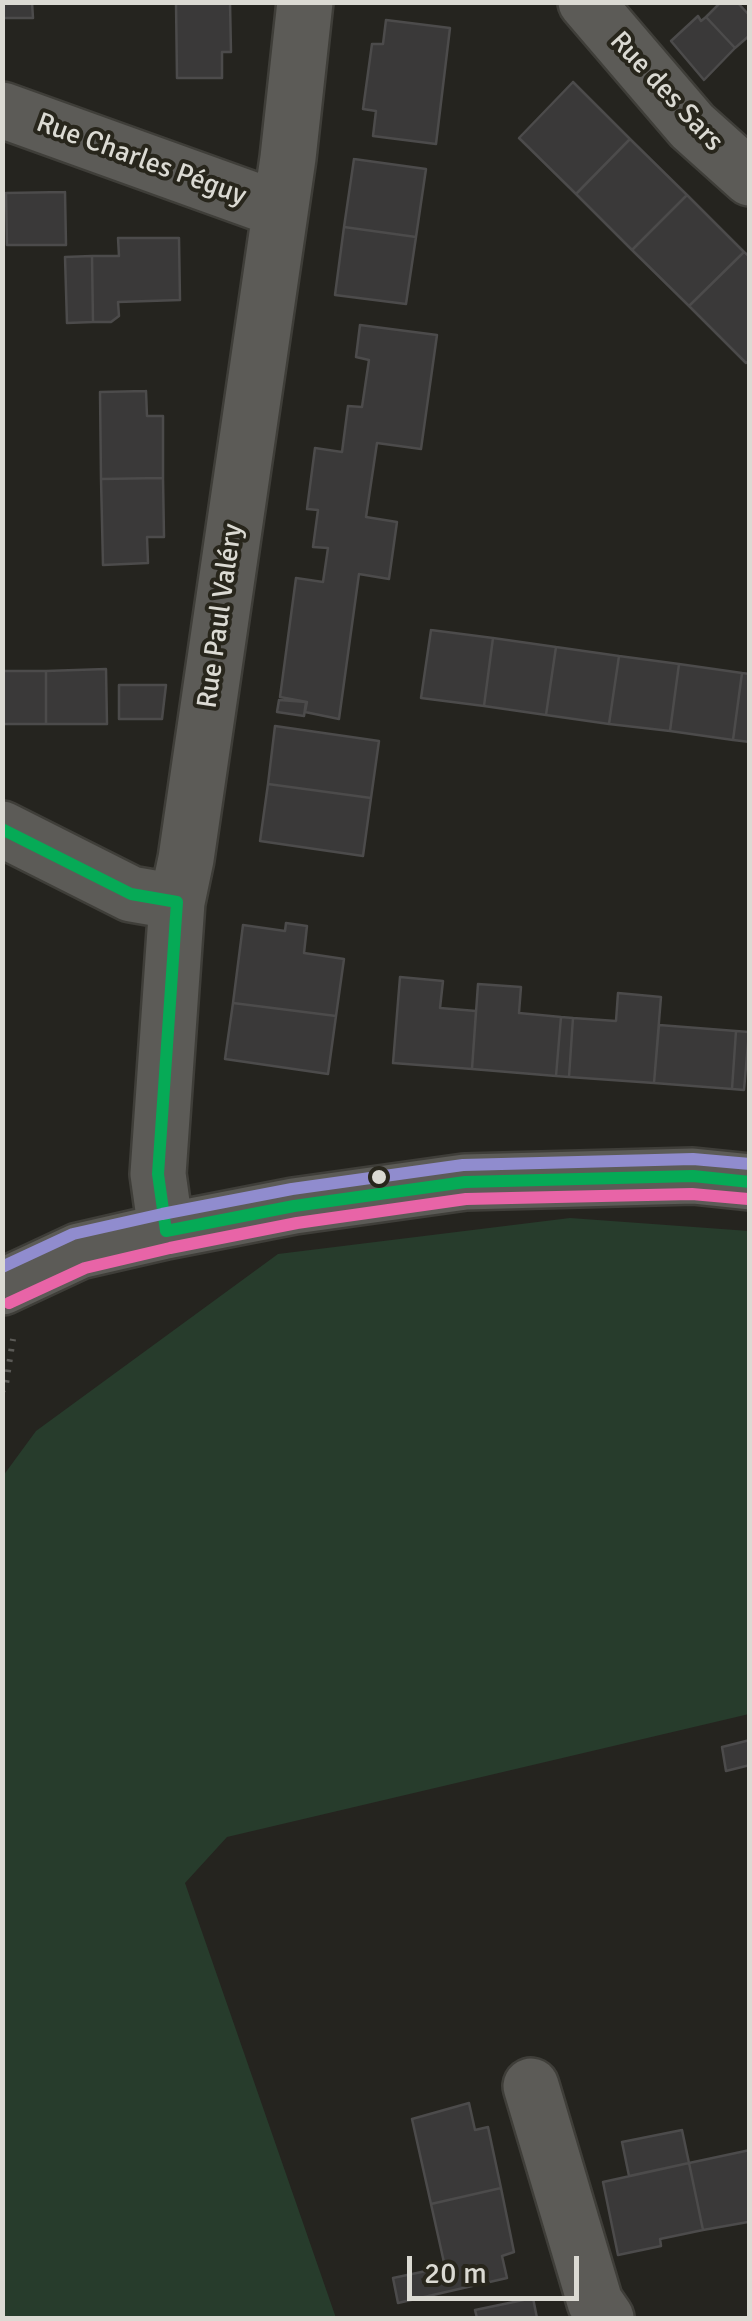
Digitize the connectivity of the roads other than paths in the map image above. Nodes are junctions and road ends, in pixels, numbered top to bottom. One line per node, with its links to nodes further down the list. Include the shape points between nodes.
1 (306, 2): 5 (street, Rue Paul Valéry)
2 (586, 2): 4 (street, Rue des Sars, via 692,126)
3 (2, 110): 5 (street, Rue Charles Péguy)
4 (750, 178)
5 (280, 210): 7 (street, Rue Paul Valéry)
6 (2, 829): 7 (street, via 132,894)
7 (178, 902): 9 (street, Rue Paul Valéry, via 158,1174)
8 (750, 1182): 9 (street, via 693,1176 465,1182)
9 (166, 1230): 10 (street, via 79,1251)
10 (2, 1288)
11 (531, 2086): 12 (street)
12 (606, 2318)

